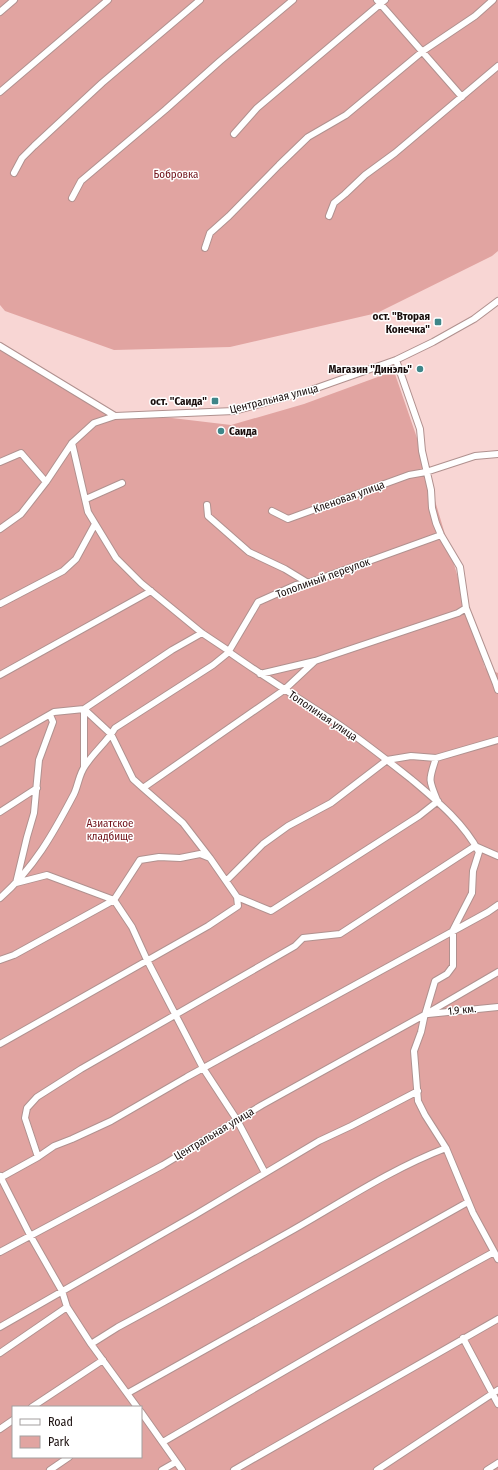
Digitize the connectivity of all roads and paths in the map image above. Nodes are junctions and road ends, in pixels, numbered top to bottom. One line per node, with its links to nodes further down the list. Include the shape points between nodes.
1 (14, 0): 7 (street)
2 (108, 0): 10 (street)
3 (200, 0): 13 (street, via 102,83 34,146 22,158)
4 (293, 0): 14 (street, via 81,182)
5 (493, 0): 8 (street, via 475,16)
6 (381, 1): 8 (street); 12 (street, via 257,108)
7 (0, 12)
8 (423, 51): 11 (street); 16 (street, via 346,115 308,137 210,233)
9 (498, 66): 11 (street)
10 (0, 92)
11 (462, 97): 15 (street, via 365,175 334,203)
12 (234, 134)
13 (14, 173)
14 (72, 198)
15 (329, 216)
16 (205, 248)
17 (498, 301): 19 (street, Центральная улица, via 474,319)
18 (0, 346): 20 (street)
19 (396, 360): 20 (street, Центральная улица, via 311,390 234,411); 24 (street, via 420,429)
20 (114, 416): 21 (street, via 94,424)
21 (72, 443): 25 (street); 27 (street, Тополиная улица)
22 (498, 454): 24 (street, Кленовая улица, via 475,456)
23 (0, 462): 25 (street, via 21,453)
24 (426, 472): 29 (street, Кленовая улица, via 409,475 288,519); 32 (street, via 432,508)
25 (46, 482): 31 (street, via 21,514)
26 (122, 483): 27 (street)
27 (86, 499): 30 (street, Тополиная улица, via 88,512)
28 (207, 505): 33 (street, via 208,516 249,552)
29 (272, 511)
30 (95, 524): 34 (street, Тополиная улица, via 116,558); 35 (street, via 76,559 63,572)
31 (0, 529)
32 (441, 535): 33 (street, Тополиный переулок); 36 (street, via 460,567)
33 (308, 583): 38 (street, Тополиный переулок, via 296,585 258,602)
34 (151, 591): 37 (street, Тополиная улица); 41 (street)
35 (0, 604)
36 (466, 608): 39 (street, via 458,613); 42 (street)
37 (202, 633): 38 (street, Тополиная улица); 45 (street)
38 (229, 651): 40 (street, Тополиная улица); 47 (street, via 212,665 114,728)
39 (315, 661): 40 (street); 43 (street)
40 (260, 674): 43 (street, Тополиная улица)
41 (0, 675)
42 (497, 684): 44 (street)
43 (284, 690): 51 (street, Тополиная улица); 54 (street)
44 (498, 690)
45 (84, 709): 46 (street); 47 (street); 52 (street)
46 (50, 714): 49 (street); 53 (street, via 53,722 39,760)
47 (111, 734): 52 (street); 54 (street, via 133,779)
48 (498, 740): 50 (street)
49 (0, 743)
50 (436, 758): 51 (street, via 412,756); 55 (street, via 430,782)
51 (387, 760): 55 (street, Тополиная улица); 60 (street, via 331,803 288,826 263,844)
52 (84, 767): 61 (street, via 65,812 37,858)
53 (37, 788): 56 (street); 61 (street, via 34,813)
54 (143, 788): 59 (street, via 183,823)
55 (438, 801): 57 (street, Тополиная улица, via 461,825); 62 (street, via 419,816 271,911)
56 (0, 812)
57 (475, 846): 58 (street); 66 (street, via 479,852 473,871 472,894); 71 (street, via 340,934 303,938 295,946)
58 (498, 856)
59 (210, 858): 60 (street); 64 (street, via 200,854 140,860)
60 (226, 881): 62 (street)
61 (16, 883): 63 (street); 64 (street, via 47,875)
62 (237, 897): 68 (street, via 238,906)
63 (0, 898)
64 (114, 900): 67 (street, via 14,956); 68 (street, via 132,927)
65 (498, 905): 66 (street)
66 (453, 930): 72 (street, via 453,966 447,974 435,981); 74 (street)
67 (2, 957)
68 (147, 960): 71 (street); 73 (street)
69 (498, 972): 72 (street, Центральная улица)
70 (498, 1007): 72 (street, 1.9 км.)
71 (175, 1014): 74 (street); 78 (street, via 37,1097 27,1108 25,1118)
72 (426, 1014): 75 (street, via 414,1051); 76 (street, Центральная улица)
73 (0, 1044)
74 (203, 1068): 76 (street); 78 (street, via 111,1121 54,1146)
75 (418, 1091): 77 (street, via 418,1101); 79 (street, via 319,1141)
76 (237, 1120): 79 (street); 82 (street, Центральная улица, via 163,1165)
77 (446, 1148): 81 (street); 91 (street, via 416,1160 344,1199 118,1326)
78 (38, 1157): 80 (street)
79 (265, 1173): 86 (street)
80 (0, 1177): 82 (street)
81 (468, 1202): 84 (street); 95 (street)
82 (30, 1235): 83 (street, Центральная улица); 86 (street)
83 (0, 1252)
84 (494, 1252): 85 (street); 103 (street)
85 (498, 1259)
86 (62, 1291): 87 (street); 89 (street)
87 (67, 1307): 91 (street); 92 (street)
88 (498, 1319): 90 (street)
89 (0, 1327)
90 (464, 1338): 96 (street); 110 (street)
91 (91, 1344): 93 (street)
92 (0, 1353)
93 (103, 1360): 95 (street); 98 (street)
94 (498, 1390): 96 (street)
95 (128, 1393): 99 (street)
96 (492, 1394): 97 (street); 111 (street)
97 (498, 1404)
98 (34, 1406)
99 (136, 1406)
100 (142, 1413): 103 (street)
101 (12, 1421): 102 (street)
102 (0, 1429)
103 (163, 1442): 105 (street)
104 (67, 1458): 107 (street)
105 (176, 1462): 108 (street); 109 (street)
106 (498, 1463): 112 (street)
107 (50, 1470)
108 (162, 1470)
109 (182, 1470)
110 (234, 1470)
111 (377, 1470)
112 (487, 1470)

